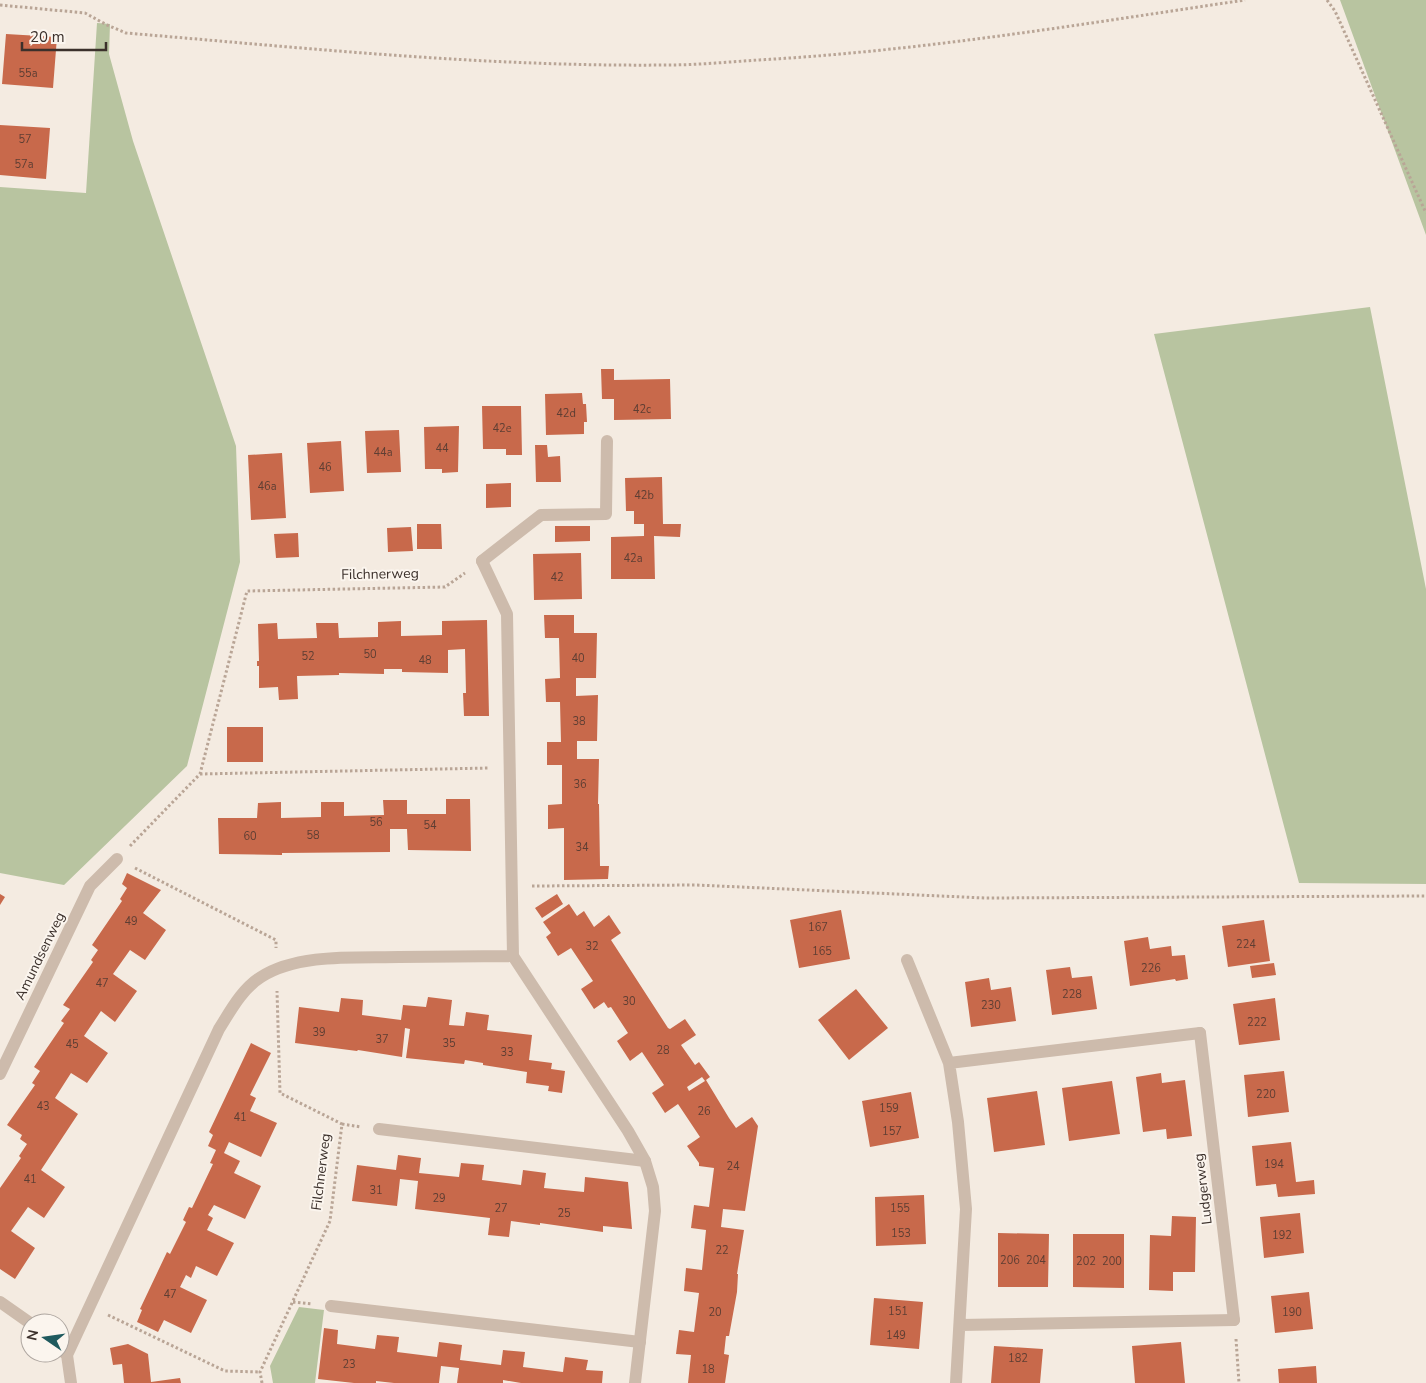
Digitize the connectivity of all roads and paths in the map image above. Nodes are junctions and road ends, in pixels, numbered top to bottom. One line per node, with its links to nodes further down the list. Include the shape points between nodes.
1 (1246, 0): 3 (path, via 978,40 820,56 670,65 540,64 126,33 85,12)
2 (1327, 0): 4 (path, via 1335,11)
3 (0, 5)
4 (1426, 213)
5 (607, 441): 6 (street, via 606,514 541,515)
6 (482, 561): 7 (street, via 507,614); 8 (path, Filchnerweg, via 445,587 247,592)
7 (510, 767): 8 (path); 10 (street)
8 (200, 774): 9 (path, Filchnerweg)
9 (117, 859): 12 (path); 17 (street, Amundsenweg, via 90,886)
10 (512, 886): 11 (path, via 696,885 985,898); 13 (street)
11 (1426, 896)
12 (276, 940)
13 (513, 956): 15 (street, via 329,958); 19 (street)
14 (907, 960): 16 (street)
15 (277, 969): 22 (street, via 240,994 219,1029); 29 (path, Filchnerweg, via 280,1093 342,1124 330,1221)
16 (949, 1064): 24 (street, Ludgerweg, via 1200,1033); 25 (street, via 966,1209)
17 (0, 1074)
18 (379, 1129): 19 (street)
19 (645, 1161): 27 (street, via 653,1187 655,1211)
20 (0, 1302): 23 (street)
21 (331, 1306): 27 (street)
22 (90, 1307): 26 (street); 29 (path, via 225,1371)
23 (20, 1316)
24 (1234, 1320): 25 (street); 34 (path)
25 (960, 1325): 33 (street)
26 (70, 1342)
27 (640, 1342): 32 (street)
28 (66, 1363): 30 (street)
29 (260, 1372): 31 (path)
30 (71, 1383)
31 (262, 1383)
32 (635, 1383)
33 (956, 1383)
34 (1239, 1383)

